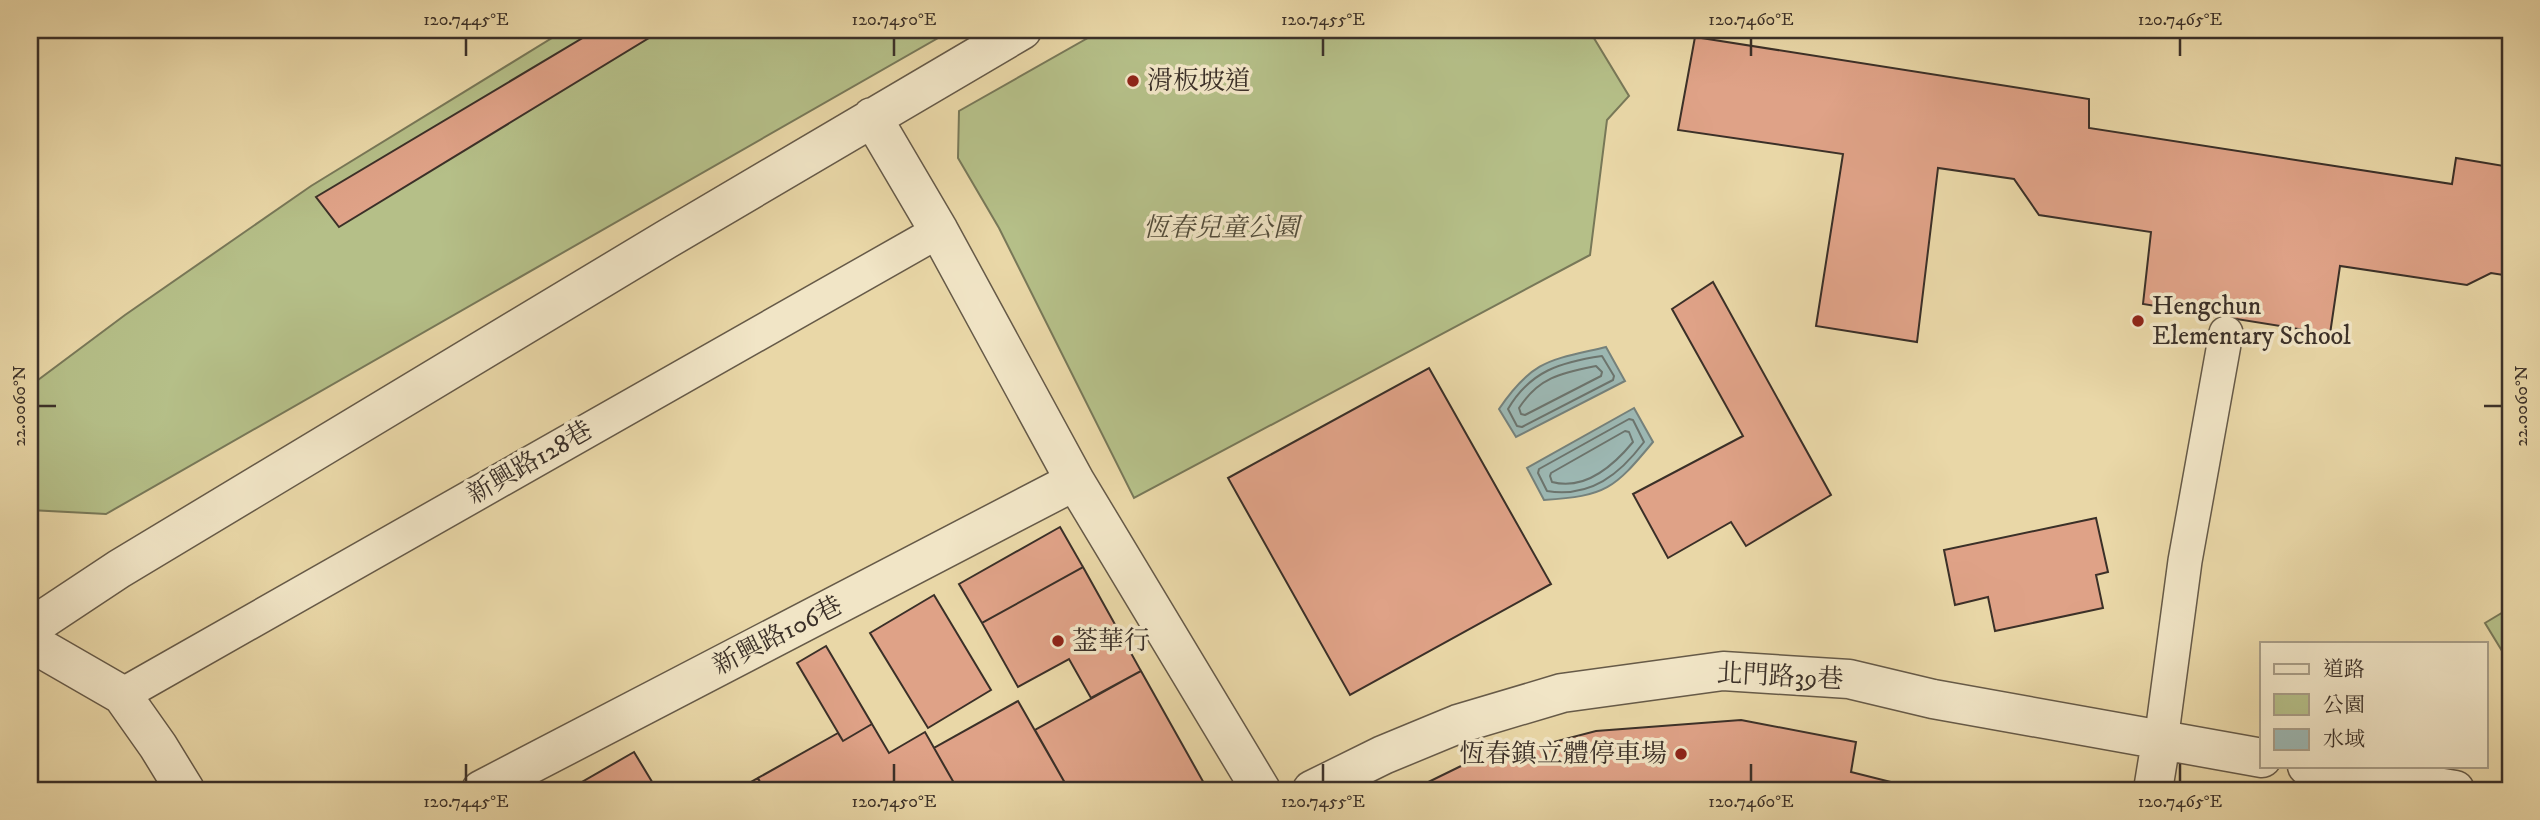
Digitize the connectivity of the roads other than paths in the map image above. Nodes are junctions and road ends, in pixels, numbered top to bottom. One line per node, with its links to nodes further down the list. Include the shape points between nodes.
1 (1022, 30): 2 (street)
2 (872, 117): 3 (street); 6 (street, via 120,569)
3 (939, 231): 5 (street); 8 (lane, 新興路128巷)
4 (2226, 333): 9 (lane, via 2185,561)
5 (1075, 481): 13 (street, 新興路106巷); 14 (street)
6 (30, 628)
7 (30, 642): 8 (street)
8 (122, 695): 12 (street)
9 (2161, 741): 10 (street, 北門路39巷); 15 (street, 北門路39巷, via 1849,679 1723,671 1562,693 1458,724); 16 (street)
10 (2260, 758)
11 (2319, 768): 17 (street)
12 (185, 790)
13 (481, 790)
14 (1261, 790)
15 (1312, 790)
16 (2153, 790)
17 (2455, 790)

